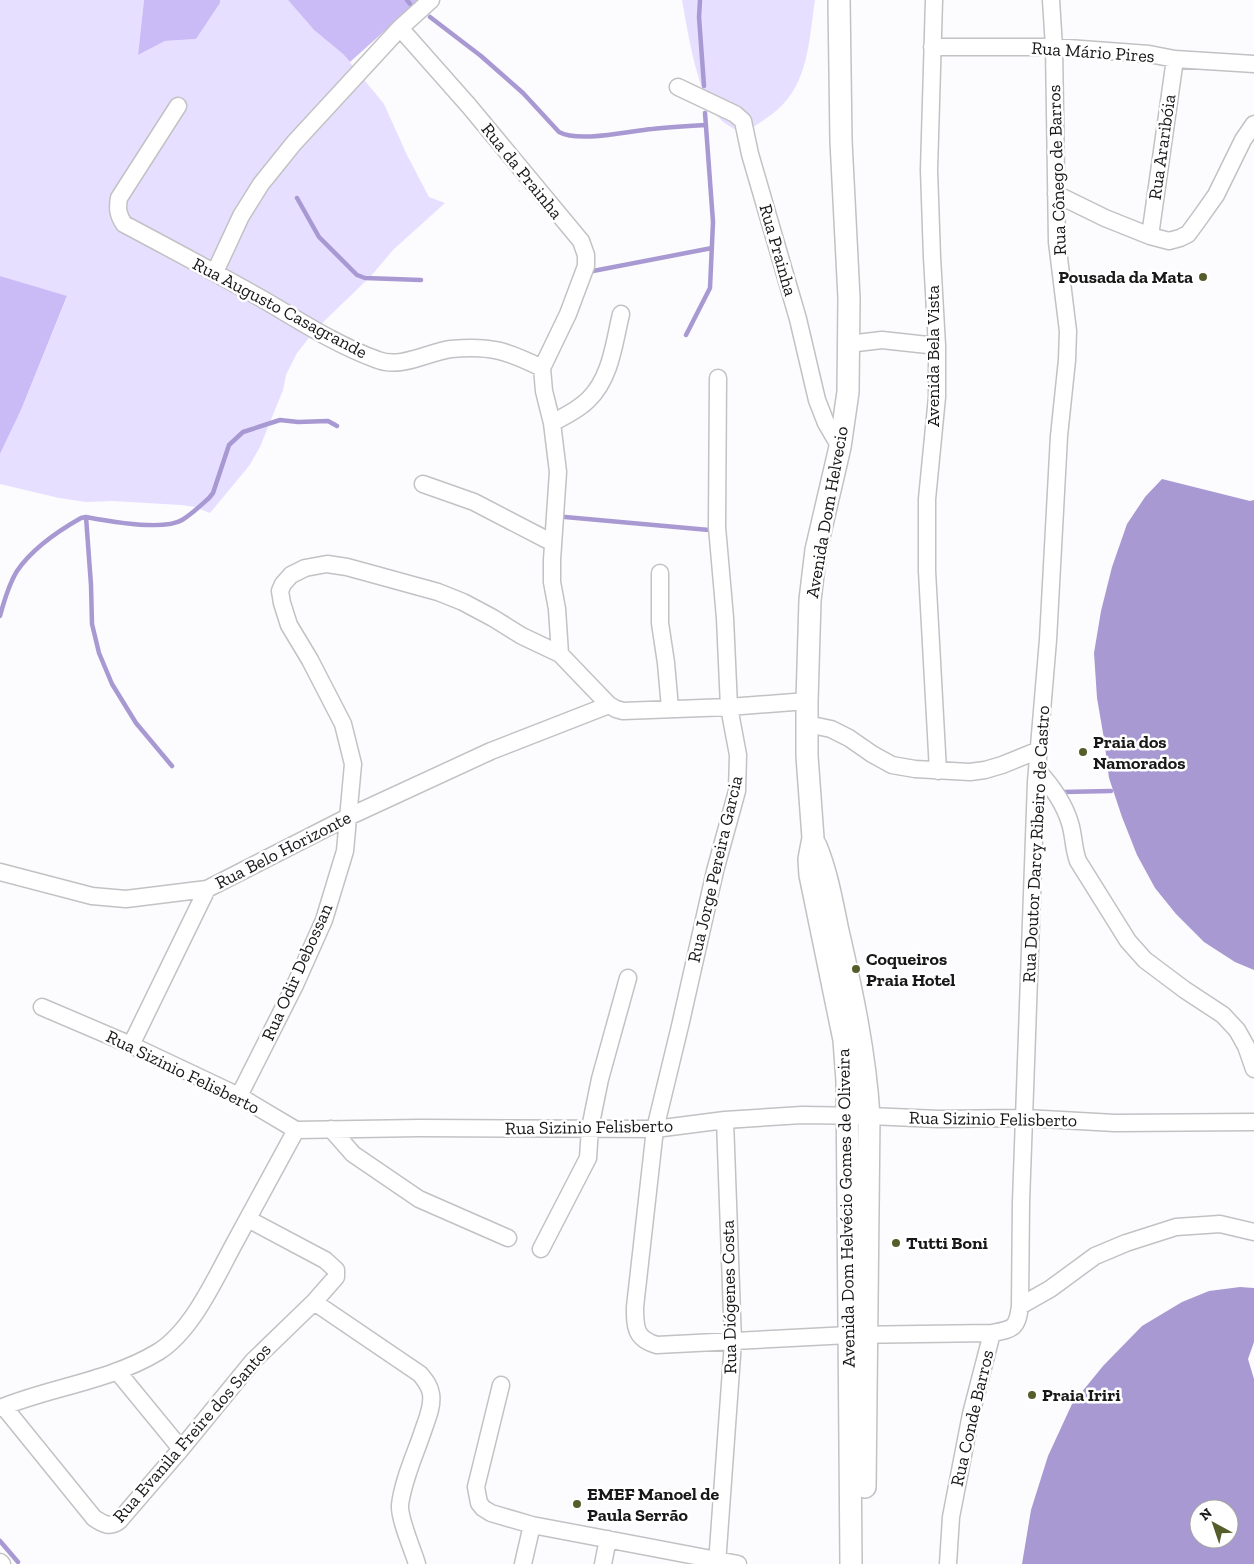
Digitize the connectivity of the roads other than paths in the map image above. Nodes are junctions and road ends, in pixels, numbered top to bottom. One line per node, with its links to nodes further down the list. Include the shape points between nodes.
1 (431, 0): 5 (street)
2 (838, 0): 17 (street, Avenida Dom Helvecio)
3 (934, 0): 6 (street, Avenida Bela Vista)
4 (1051, 0): 7 (street, Rua Cônego de Barros)
5 (400, 28): 15 (street, via 294,143 261,184 241,216); 19 (street, Rua da Prainha, via 581,241 586,266)
6 (932, 47): 7 (street, Rua Mário Pires); 18 (street, Avenida Bela Vista, via 929,170)
7 (1054, 47): 8 (street, Rua Mário Pires); 13 (street, Rua Cônego de Barros)
8 (1175, 59): 9 (street, Rua Mário Pires); 14 (street, Rua Araribóia)
9 (1254, 64)
10 (678, 87): 23 (street, Rua Prainha, via 743,120 808,356 817,400)
11 (178, 106): 15 (street, Rua Augusto Casagrande, via 119,198 119,217 124,224)
12 (1254, 124): 14 (street, via 1216,195 1188,234 1169,241)
13 (1056, 194): 14 (street); 21 (street, Rua Cônego de Barros, via 1057,242 1068,331)
14 (1150, 236)
15 (215, 272): 19 (street, Rua Augusto Casagrande, via 332,340 379,361 400,362 450,349 482,348 513,354)
16 (621, 314): 22 (street, via 607,373 599,386 577,410)
17 (848, 344): 18 (street, via 882,340); 23 (street, Avenida Dom Helvecio, via 848,392)
18 (937, 346): 35 (street, Avenida Bela Vista, via 937,398 927,499 927,570)
19 (542, 368): 22 (street)
20 (718, 378): 30 (street, Rua Jorge Pereira Garcia, via 717,527)
21 (1064, 383): 33 (street, Rua Doutor Darcy Ribeiro de Castro)
22 (552, 423): 25 (street, via 558,472)
23 (840, 448): 28 (street, Avenida Dom Helvecio, via 816,550 810,600)
24 (423, 484): 25 (street, via 474,502)
25 (553, 543): 27 (street, via 552,582)
26 (660, 573): 31 (street, via 660,623)
27 (560, 654): 29 (street); 36 (street, Rua Odir Debossan, via 438,592 327,564 305,568 291,575 280,591 289,625 342,724 354,764)
28 (807, 701): 30 (street); 32 (street, Avenida Dom Helvecio)
29 (609, 705): 31 (street, via 623,711); 36 (street, Rua Belo Horizonte, via 491,751)
30 (729, 707): 31 (street); 52 (street, Rua Jorge Pereira Garcia, via 738,755 737,791 715,870)
31 (670, 708)
32 (807, 724): 35 (street, via 831,729 892,765); 37 (street, Avenida Dom Helvecio)
33 (1038, 750): 34 (street, Rua Doutor Darcy Ribeiro de Castro); 35 (street, via 985,770)
34 (1037, 770): 43 (street, via 1053,789 1066,813 1078,861 1128,941 1145,960 1223,1014 1237,1030); 47 (street, Rua Doutor Darcy Ribeiro de Castro)
35 (938, 771)
36 (348, 817): 39 (street, Rua Belo Horizonte); 44 (street, Rua Odir Debossan, via 345,851 324,920)
37 (813, 838): 45 (street, Avenida Dom Helvécio Gomes de Oliveira, via 810,875 844,1040); 46 (street, Avenida Dom Helvécio Gomes de Oliveira, via 825,872 855,1002)
38 (0, 872): 39 (street, via 92,896 126,899)
39 (207, 889): 42 (street, Rua Belo Horizonte)
40 (628, 978): 50 (street)
41 (42, 1006): 42 (street, Rua Sizinio Felisberto)
42 (131, 1045): 44 (street, Rua Sizinio Felisberto)
43 (1254, 1069)
44 (239, 1096): 53 (street, Rua Sizinio Felisberto)
45 (848, 1115): 46 (street, Rua Sizinio Felisberto); 48 (street, Rua Sizinio Felisberto); 61 (street, Avenida Dom Helvécio Gomes de Oliveira)
46 (869, 1116): 47 (street, Rua Sizinio Felisberto); 61 (street, Avenida Dom Helvécio Gomes de Oliveira)
47 (1025, 1118): 49 (street, Rua Sizinio Felisberto, via 1115,1123); 59 (street, Rua Doutor Darcy Ribeiro de Castro)
48 (725, 1120): 52 (street, Rua Sizinio Felisberto); 62 (street, Rua Diógenes Costa)
49 (1254, 1122)
50 (590, 1128): 51 (street, Rua Sizinio Felisberto); 52 (street, Rua Sizinio Felisberto); 57 (street, via 588,1158)
51 (332, 1129): 53 (street, Rua Sizinio Felisberto); 56 (street, via 353,1154 419,1199)
52 (655, 1129): 62 (street, Rua Jorge Pereira Garcia, via 635,1307 636,1328 640,1337 657,1345)
53 (296, 1130): 54 (street)
54 (248, 1219): 58 (street, Rua Evanila Freire dos Santos, via 334,1267 336,1277); 63 (street, via 186,1326 170,1344)
55 (1254, 1232): 59 (street, via 1220,1224 1176,1227 1095,1256)
56 (508, 1238)
57 (541, 1250)
58 (314, 1302): 66 (street, Rua Evanila Freire dos Santos, via 253,1361); 70 (street, via 420,1374 428,1384 432,1399 400,1507)
59 (1020, 1306): 60 (street, Rua Conde Barros, via 1015,1326)
60 (992, 1333): 61 (street); 76 (street, Rua Conde Barros, via 971,1414 951,1517)
61 (857, 1335): 62 (street); 74 (street, Avenida Dom Helvécio Gomes de Oliveira); 75 (street, Avenida Dom Helvécio Gomes de Oliveira)
62 (733, 1342): 69 (street, Rua Diógenes Costa)
63 (117, 1371): 65 (street); 66 (street)
64 (501, 1385): 67 (street, via 476,1487 479,1503 491,1513)
65 (2, 1408): 66 (street, Rua Evanila Freire dos Santos, via 94,1518 108,1526 119,1521)
66 (181, 1449)
67 (532, 1525): 68 (street); 71 (street)
68 (608, 1539): 69 (street); 72 (street)
69 (717, 1562): 73 (street)
70 (417, 1564)
71 (522, 1564)
72 (603, 1564)
73 (738, 1564)
74 (851, 1564)
75 (866, 1564)
76 (948, 1564)

